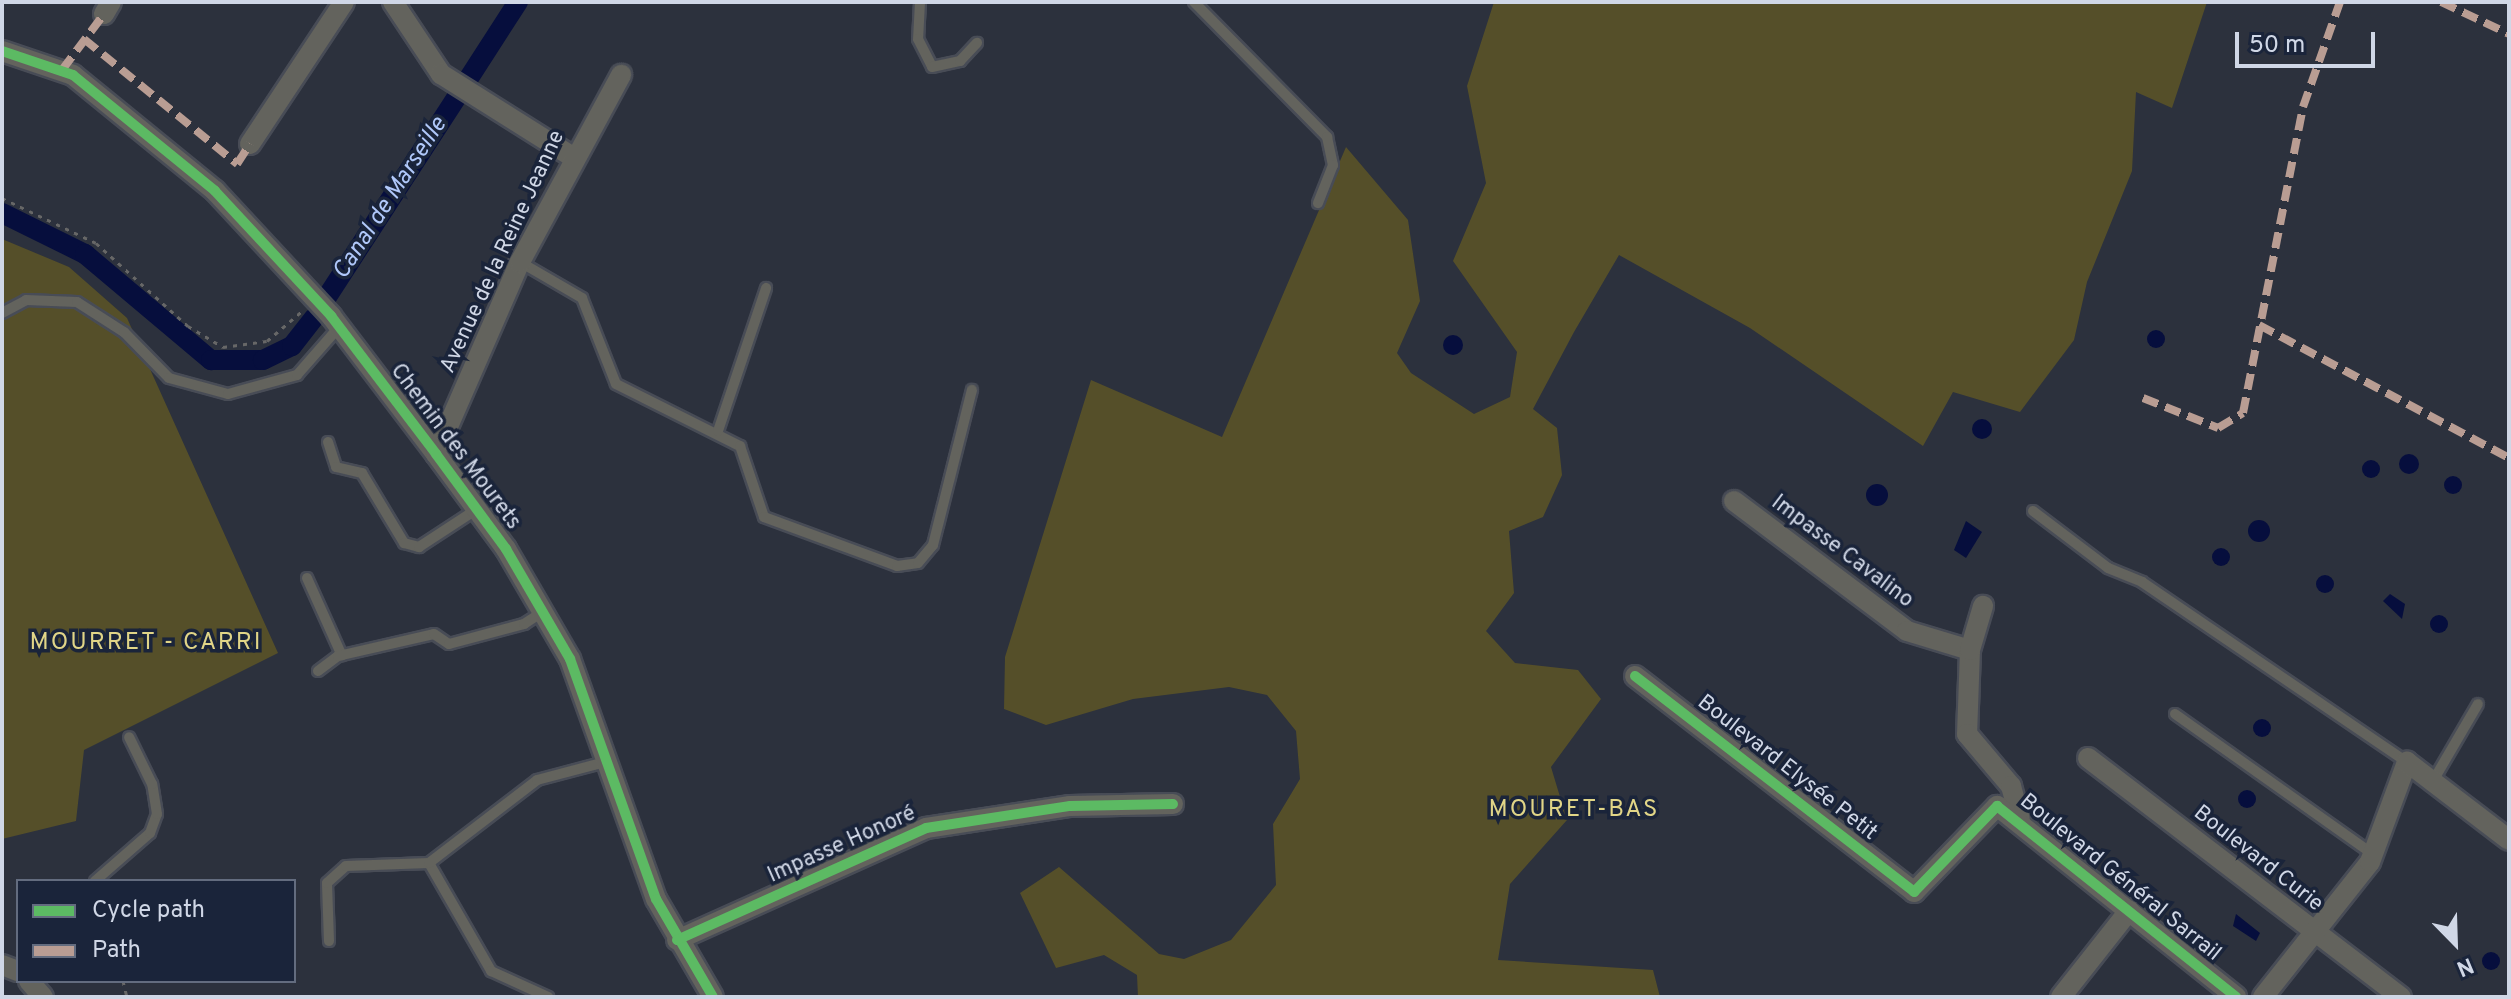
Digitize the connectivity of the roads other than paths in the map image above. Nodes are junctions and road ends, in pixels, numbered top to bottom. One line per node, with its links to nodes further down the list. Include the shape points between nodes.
1 (344, 2): 8 (street)
2 (393, 2): 9 (street, via 441,74)
3 (920, 2): 5 (lane, via 918,39 932,67 960,61)
4 (1194, 2): 10 (lane, via 1327,137 1333,165)
5 (977, 43)
6 (2, 51): 14 (street, Chemin des Mourets, via 73,75 114,104 215,191)
7 (621, 75): 9 (street, Avenue de la Reine Jeanne)
8 (250, 144)
9 (573, 157): 11 (street, Avenue de la Reine Jeanne)
10 (1318, 203)
11 (520, 262): 16 (lane, via 582,298 616,384); 18 (street, Avenue de la Reine Jeanne)
12 (766, 288): 16 (lane)
13 (2, 313): 14 (lane, via 26,300 77,302 124,332 169,378 228,394 297,375)
14 (335, 322): 18 (street, Chemin des Mourets)
15 (972, 390): 16 (lane, via 933,545 918,563 897,566 764,517 740,446)
16 (718, 431)
17 (328, 442): 20 (lane, via 336,467 362,473 404,543 419,547)
18 (436, 454): 20 (street, Chemin des Mourets)
19 (1734, 501): 25 (street, Impasse Cavalino, via 1907,631)
20 (477, 509): 24 (street, Chemin des Mourets)
21 (2033, 511): 34 (lane, via 2108,568 2142,582 2196,624 2392,745)
22 (307, 578): 26 (lane)
23 (1983, 606): 25 (street)
24 (544, 611): 26 (lane, via 524,624 449,644 434,634); 33 (street, Chemin des Mourets, via 588,695)
25 (1970, 650): 37 (street, via 1967,734 2011,786)
26 (342, 656): 27 (lane)
27 (318, 671)
28 (1635, 676): 42 (street, Boulevard Elysée Petit)
29 (2478, 704): 35 (lane)
30 (2175, 714): 39 (lane)
31 (129, 737): 41 (lane, via 152,784 157,814 150,833)
32 (2088, 758): 44 (street, Boulevard Curie)
33 (611, 761): 40 (lane, via 537,780); 45 (street, Chemin des Mourets)
34 (2407, 762): 35 (street); 39 (street)
35 (2433, 781): 38 (street)
36 (1173, 804): 45 (street, Impasse Honoré, via 1070,806 926,828)
37 (2020, 819): 42 (street, Boulevard Général Sarrail, via 1997,806); 43 (street, Boulevard Général Sarrail)
38 (2509, 840)
39 (2372, 858): 44 (street)
40 (429, 863): 46 (lane, via 346,866 327,883); 47 (lane, via 491,971)
41 (97, 879)
42 (1914, 892)
43 (2129, 911): 49 (street); 50 (street, Boulevard Général Sarrail)
44 (2313, 932): 51 (street); 52 (street, Boulevard Curie)
45 (677, 940): 48 (street, Chemin des Mourets)
46 (329, 941)
47 (548, 997)
48 (713, 997)
49 (2061, 997)
50 (2236, 997)
51 (2263, 997)
52 (2401, 997)

